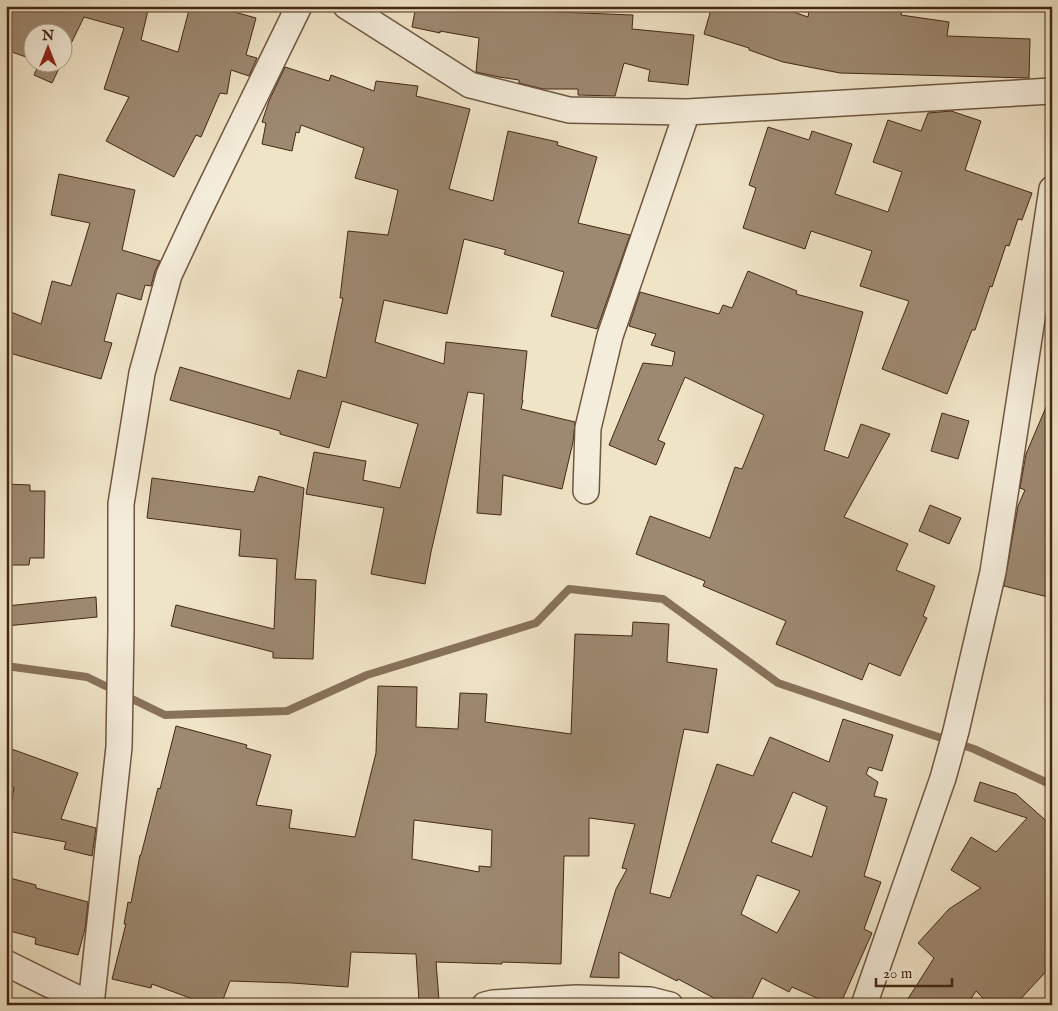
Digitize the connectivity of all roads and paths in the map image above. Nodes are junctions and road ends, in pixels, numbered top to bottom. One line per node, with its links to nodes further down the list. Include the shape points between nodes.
1 (298, 6): 8 (street, via 169,275 142,373 121,504 119,747)
2 (346, 6): 4 (street, via 470,85 569,110)
3 (1052, 91): 4 (street)
4 (687, 112): 6 (street, via 610,336 588,428)
5 (1052, 189): 11 (street, via 993,572 943,778)
6 (586, 491)
7 (6, 963): 8 (street)
8 (91, 1005)
9 (485, 1005): 10 (street, via 576,998 650,1000)
10 (670, 1005)
11 (864, 1005)

